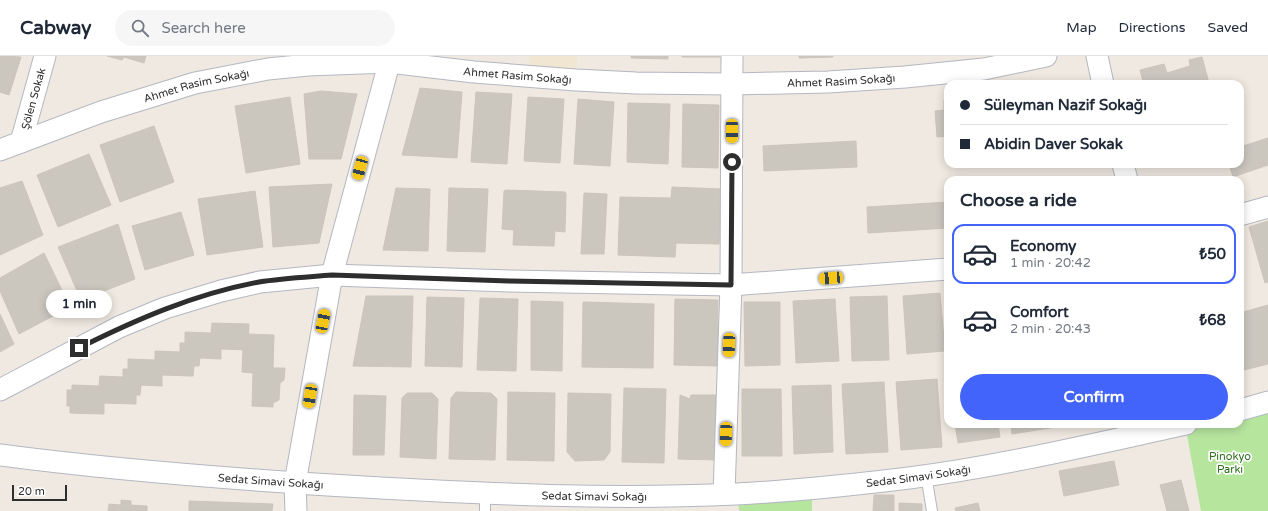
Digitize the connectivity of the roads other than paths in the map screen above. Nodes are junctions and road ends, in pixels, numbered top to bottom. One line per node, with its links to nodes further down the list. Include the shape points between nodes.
1 (46, 56): 8 (street, Şölen Sokak)
2 (732, 56): 7 (street)
3 (1046, 56): 7 (street, Ahmet Rasim Sokağı, via 984,69 905,77)
4 (1097, 56): 6 (street)
5 (390, 59): 7 (street, Ahmet Rasim Sokağı, via 474,72 568,79); 8 (street, Ahmet Rasim Sokağı, via 308,64 195,83 102,112); 13 (street)
6 (1102, 80)
7 (732, 84): 14 (street)
8 (21, 142): 9 (street, Ahmet Rasim Sokağı)
9 (0, 150)
10 (1268, 207): 11 (street)
11 (1244, 214)
12 (944, 269): 14 (street)
13 (332, 275): 14 (street); 15 (street, via 260,282 166,308 119,327); 21 (street)
14 (731, 285): 22 (street)
15 (0, 390)
16 (1268, 402): 17 (street)
17 (1244, 409)
18 (1167, 428): 20 (street, Sedat Simavi Sokağı, via 1062,451)
19 (0, 454): 21 (street, Sedat Simavi Sokağı, via 84,466)
20 (926, 475): 22 (street, Sedat Simavi Sokağı); 25 (lane)
21 (295, 482): 23 (street, Sedat Simavi Sokağı); 24 (street)
22 (724, 494): 23 (street, Sedat Simavi Sokağı)
23 (485, 502)
24 (296, 511)
25 (932, 511)

